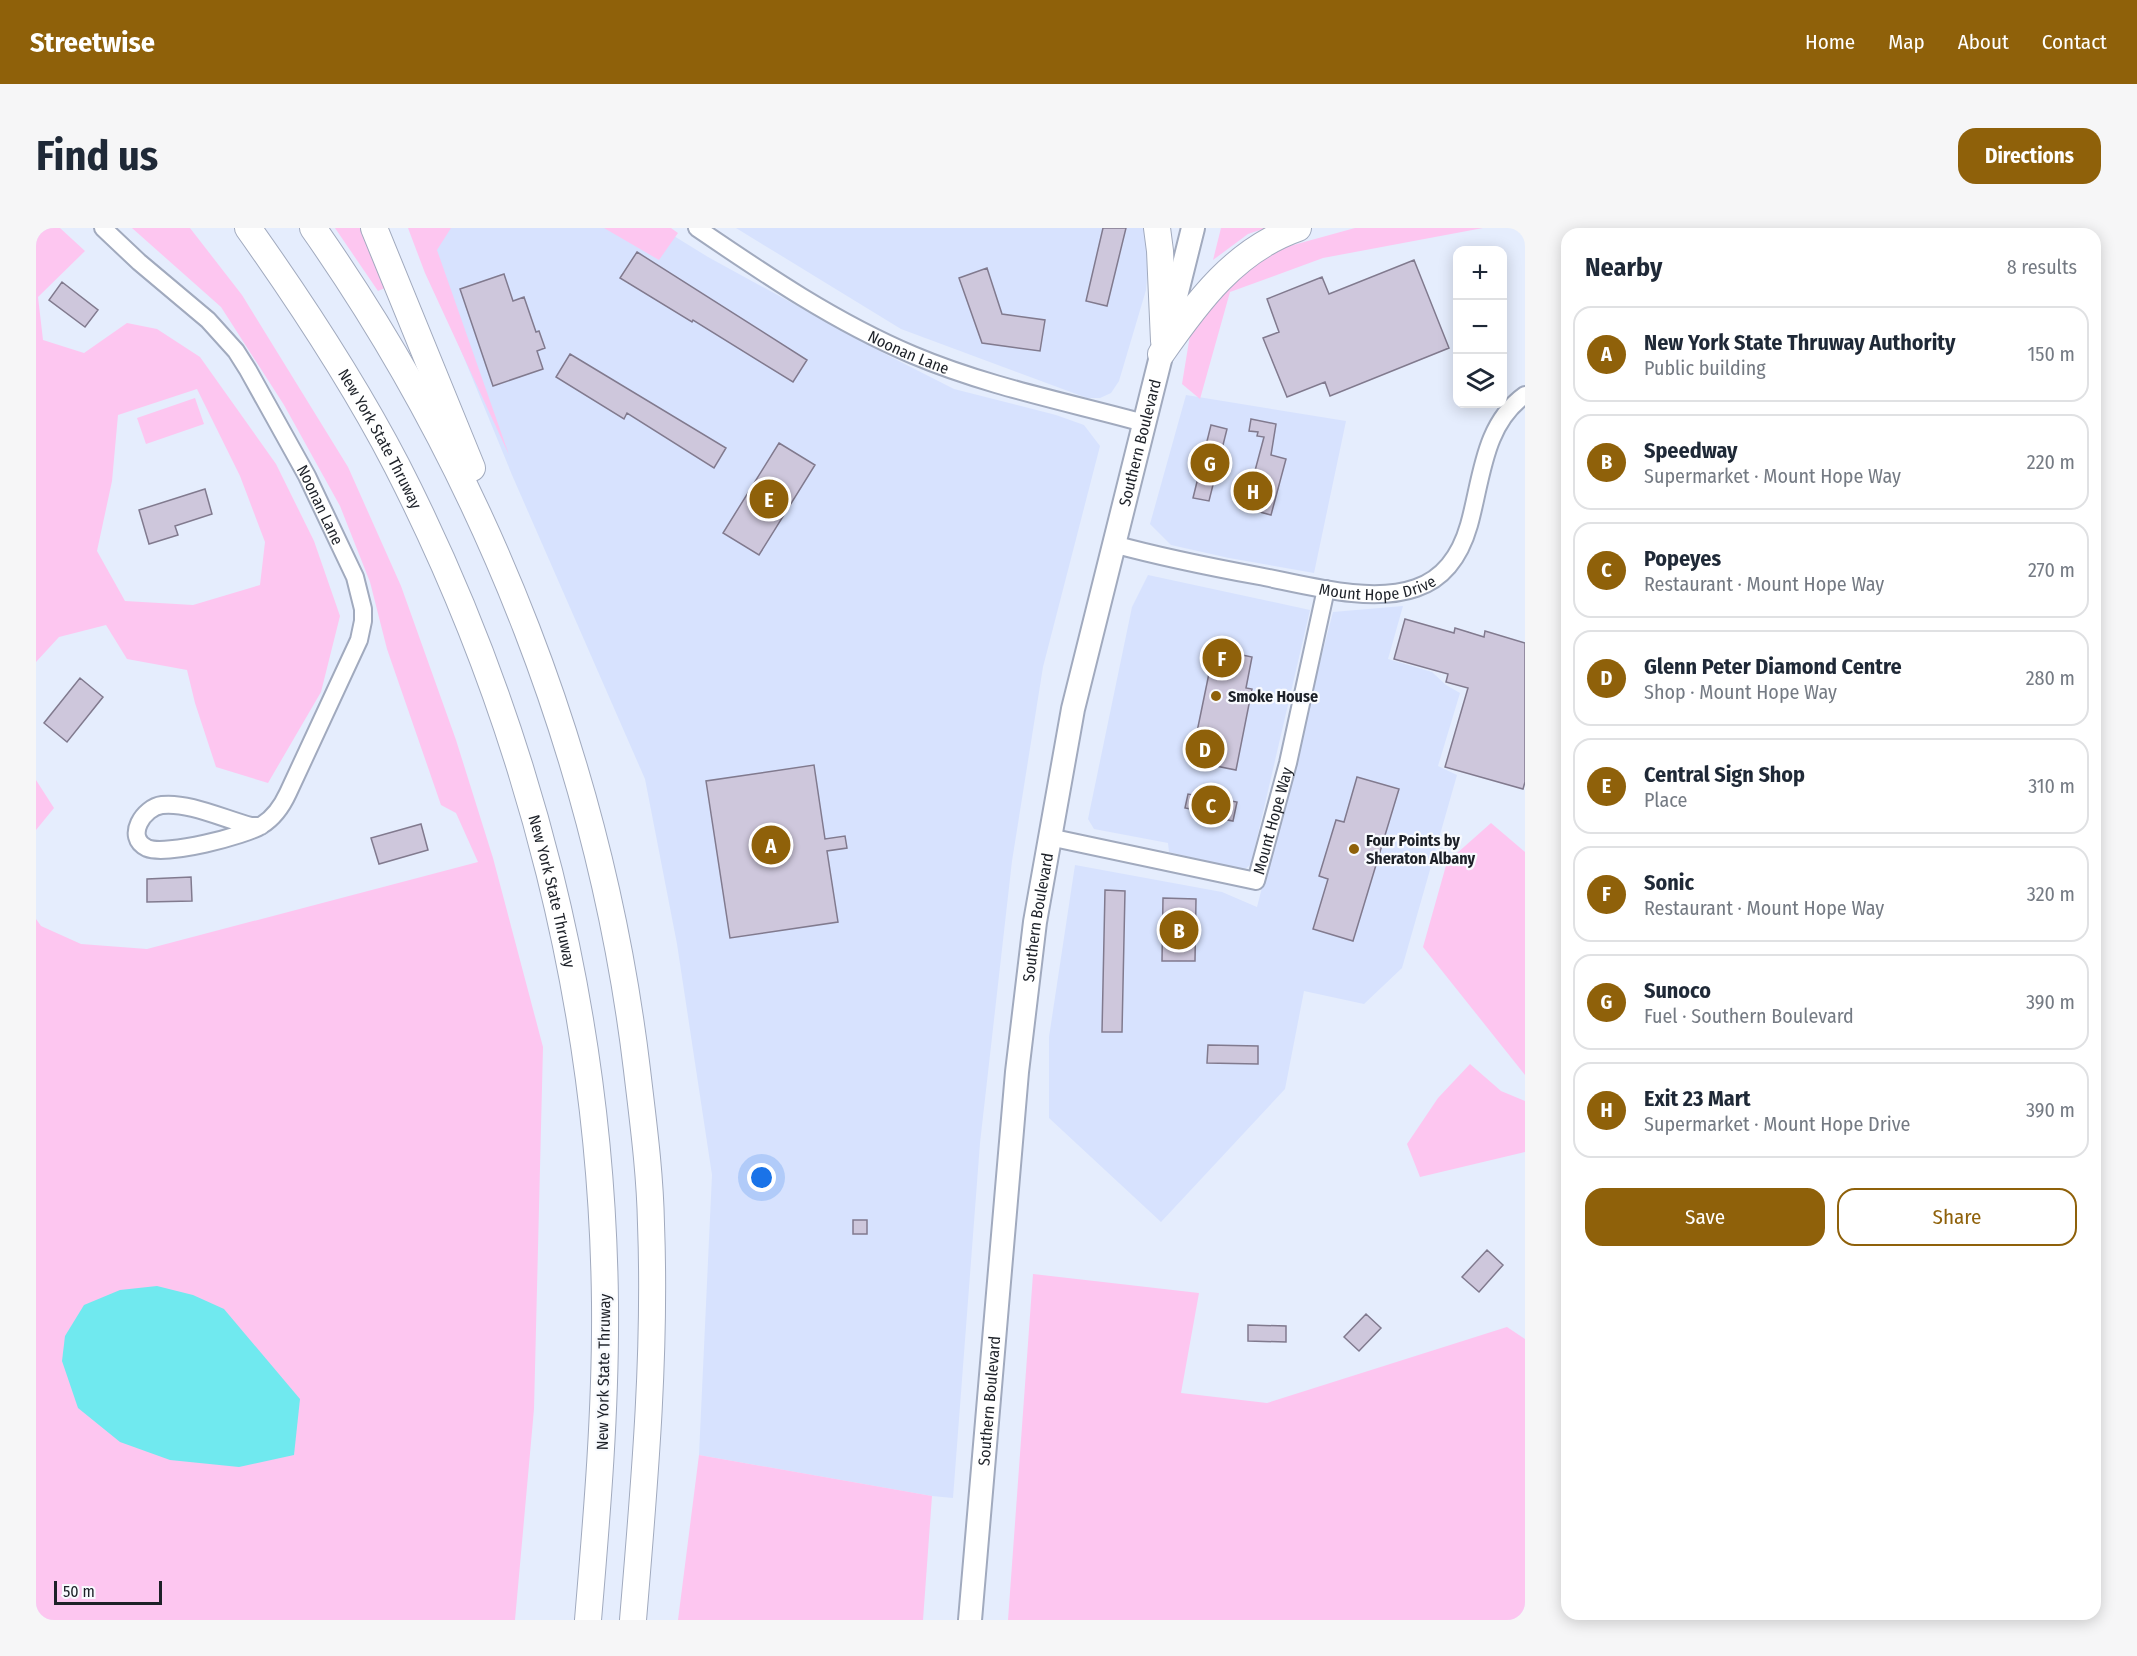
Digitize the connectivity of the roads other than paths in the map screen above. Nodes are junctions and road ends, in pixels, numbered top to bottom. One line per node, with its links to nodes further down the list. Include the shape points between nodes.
1 (103, 228): 15 (street, Noonan Lane, via 193,306 236,351 307,476 362,598 362,631 354,652 283,803)
2 (248, 228): 17 (highway, New York State Thruway, via 344,372 413,498 488,672 545,856 581,1028 602,1219 604,1379)
3 (313, 228): 14 (highway, via 423,407 472,502)
4 (374, 228): 14 (highway, via 524,594)
5 (697, 228): 11 (street, Noonan Lane, via 802,298 904,351 970,376)
6 (1157, 228): 9 (highway)
7 (1193, 228): 9 (main road, Southern Boulevard)
8 (1298, 228): 9 (highway, via 1261,244 1229,268)
9 (1163, 348): 11 (main road, Southern Boulevard)
10 (1525, 395): 13 (street, Mount Hope Drive, via 1507,411 1494,432 1465,539 1446,569 1416,589 1399,592)
11 (1144, 423): 12 (main road, Southern Boulevard)
12 (1113, 544): 13 (street, Mount Hope Drive); 16 (main road, Southern Boulevard, via 1075,700)
13 (1326, 589): 16 (street, Mount Hope Way, via 1288,763 1256,881)
14 (520, 613): 18 (highway, via 573,764 604,879 630,1011 646,1148 652,1341)
15 (261, 826): 15 (street, Noonan Lane, via 165,804 147,811 137,835 146,847 167,850 236,836)
16 (1049, 837): 19 (main road, Southern Boulevard, via 1024,1001)
17 (588, 1615)
18 (633, 1620)
19 (970, 1620)

